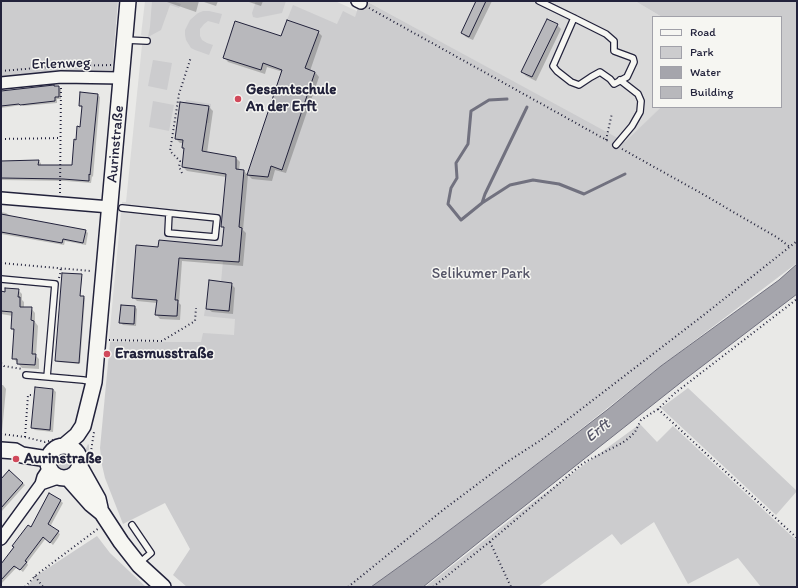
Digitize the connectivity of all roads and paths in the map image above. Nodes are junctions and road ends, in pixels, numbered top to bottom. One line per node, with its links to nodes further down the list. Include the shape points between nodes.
1 (128, 1): 5 (main road, Aurinstraße)
2 (538, 1): 4 (lane)
3 (360, 2): 15 (path)
4 (574, 18): 10 (lane, via 606,34 614,41 614,51 633,58 634,62 627,77); 10 (lane, via 554,66 557,71 571,82 580,85 600,72 614,84)
5 (125, 40): 6 (lane); 9 (main road, Aurinstraße)
6 (147, 41)
7 (191, 57): 17 (path, via 179,94 170,151 180,161)
8 (61, 77): 9 (street, Erlenweg); 11 (street, Erlenweg); 13 (path)
9 (122, 78): 20 (main road, Aurinstraße)
10 (620, 80): 16 (lane, via 638,94 641,100 640,112)
11 (1, 83)
12 (612, 114): 15 (path)
13 (61, 138): 14 (path); 19 (path)
14 (1, 139)
15 (606, 140): 16 (path)
16 (616, 145): 23 (path)
17 (182, 173)
18 (1, 198): 19 (street)
19 (60, 203): 20 (street)
20 (116, 207): 21 (lane); 26 (main road, Aurinstraße)
21 (169, 213): 21 (lane, via 168,233 215,237 217,218)
22 (797, 241): 23 (path)
23 (790, 246): 55 (path, via 554,430 443,510)
24 (1, 263): 25 (path)
25 (61, 267): 26 (path); 28 (path)
26 (104, 272): 31 (main road, Aurinstraße)
27 (1, 280): 28 (lane)
28 (55, 284): 34 (lane)
29 (797, 299): 37 (path)
30 (196, 308): 31 (path, via 195,321 162,340)
31 (98, 340): 35 (main road, Aurinstraße)
32 (1, 363): 33 (path, via 24,370)
33 (26, 375): 34 (lane)
34 (48, 377): 35 (lane, via 83,380)
35 (93, 386): 44 (main road, Aurinstraße, via 83,426)
36 (32, 395): 38 (path, via 28,395)
37 (658, 409): 47 (path); 49 (path, via 641,420 629,438 581,465)
38 (26, 419): 39 (path); 41 (path)
39 (30, 419)
40 (1, 434): 41 (path)
41 (25, 437): 42 (path)
42 (38, 440)
43 (8, 450): 44 (main road)
44 (62, 462): 45 (main road, via 98,499); 48 (street, via 41,484)
45 (105, 517): 50 (main road); 51 (path)
46 (132, 525): 50 (lane, via 151,553)
47 (797, 538)
48 (1, 539)
49 (490, 542): 56 (path); 57 (path)
50 (138, 564): 54 (main road)
51 (35, 576): 52 (path); 53 (path)
52 (25, 587)
53 (43, 587)
54 (163, 587)
55 (348, 587)
56 (433, 587)
57 (512, 587)

